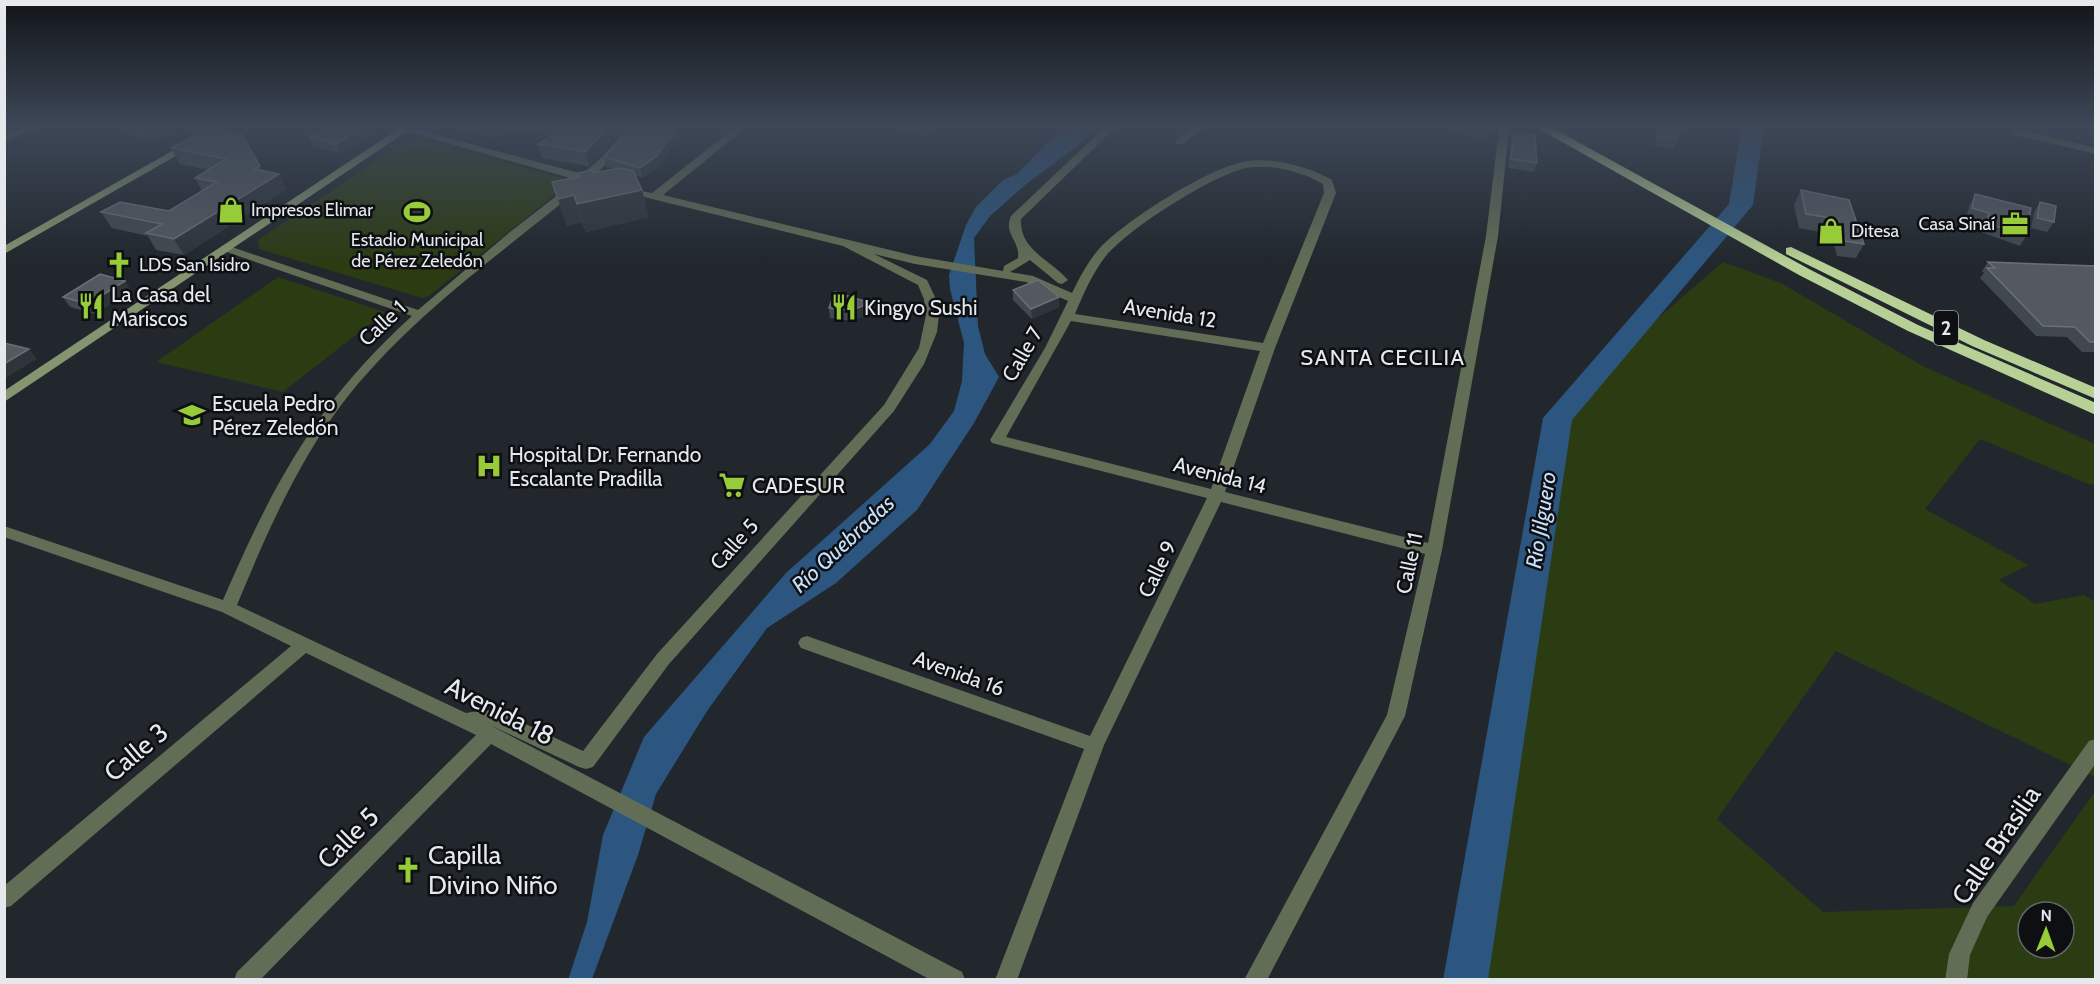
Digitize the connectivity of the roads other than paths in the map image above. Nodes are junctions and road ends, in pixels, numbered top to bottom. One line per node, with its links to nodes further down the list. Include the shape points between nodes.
1 (144, 171): 19 (main road)
2 (342, 171): 17 (main road)
3 (559, 171): 13 (street)
4 (592, 171): 13 (street, Calle 1)
5 (686, 171): 14 (street)
6 (1065, 171): 18 (street, via 1015,218 1015,231)
7 (1229, 171): 22 (street, Calle 7, via 1130,228 1110,245)
8 (1299, 171): 12 (street, Calle 7)
9 (1499, 171): 32 (street, Calle 11, via 1492,236)
10 (1628, 171): 15 (highway, 2)
11 (1639, 171): 15 (highway, 2)
12 (1320, 177): 25 (street, Calle 9, via 1328,182 1330,193)
13 (583, 178): 14 (street); 23 (street, Calle 1)
14 (655, 196): 16 (street)
15 (1703, 209): 26 (highway, 2, via 1978,343); 28 (highway, 2, via 1804,272 1913,328)
16 (848, 245): 20 (street); 36 (street, Calle 5, via 923,283 930,294 930,335 914,372 889,408 663,659 586,761 498,719)
17 (225, 248): 23 (street); 27 (main road)
18 (1025, 248): 20 (street, via 1024,260); 21 (street)
19 (4, 251)
20 (1000, 270): 21 (street); 22 (street)
21 (1062, 280): 22 (street)
22 (1077, 294): 24 (street, Calle 7)
23 (421, 315): 33 (street, Calle 1, via 369,365 319,425 252,551)
24 (1067, 317): 25 (street, Avenida 12); 29 (street, Calle 7)
25 (1268, 348): 30 (street, Calle 9)
26 (2096, 394)
27 (4, 398)
28 (2096, 410)
29 (997, 440): 30 (street, Avenida 14)
30 (1216, 496): 32 (street, Avenida 14); 38 (street, Calle 9)
31 (4, 531): 33 (street, Avenida 18)
32 (1434, 550): 44 (street, Calle 11, via 1396,716)
33 (228, 608): 35 (street, Avenida 18)
34 (807, 643): 38 (street, Avenida 16)
35 (303, 646): 36 (street, Avenida 18); 40 (street, Calle 3)
36 (465, 721): 37 (street, Avenida 18)
37 (489, 734): 41 (street, Calle 5); 42 (street, Avenida 18)
38 (1095, 745): 43 (street, Calle 9)
39 (2096, 747): 45 (street, Calle Brasilia, via 1980,910 1960,954)
40 (4, 899)
41 (245, 980)
42 (954, 980)
43 (1006, 980)
44 (1255, 980)
45 (1956, 980)

